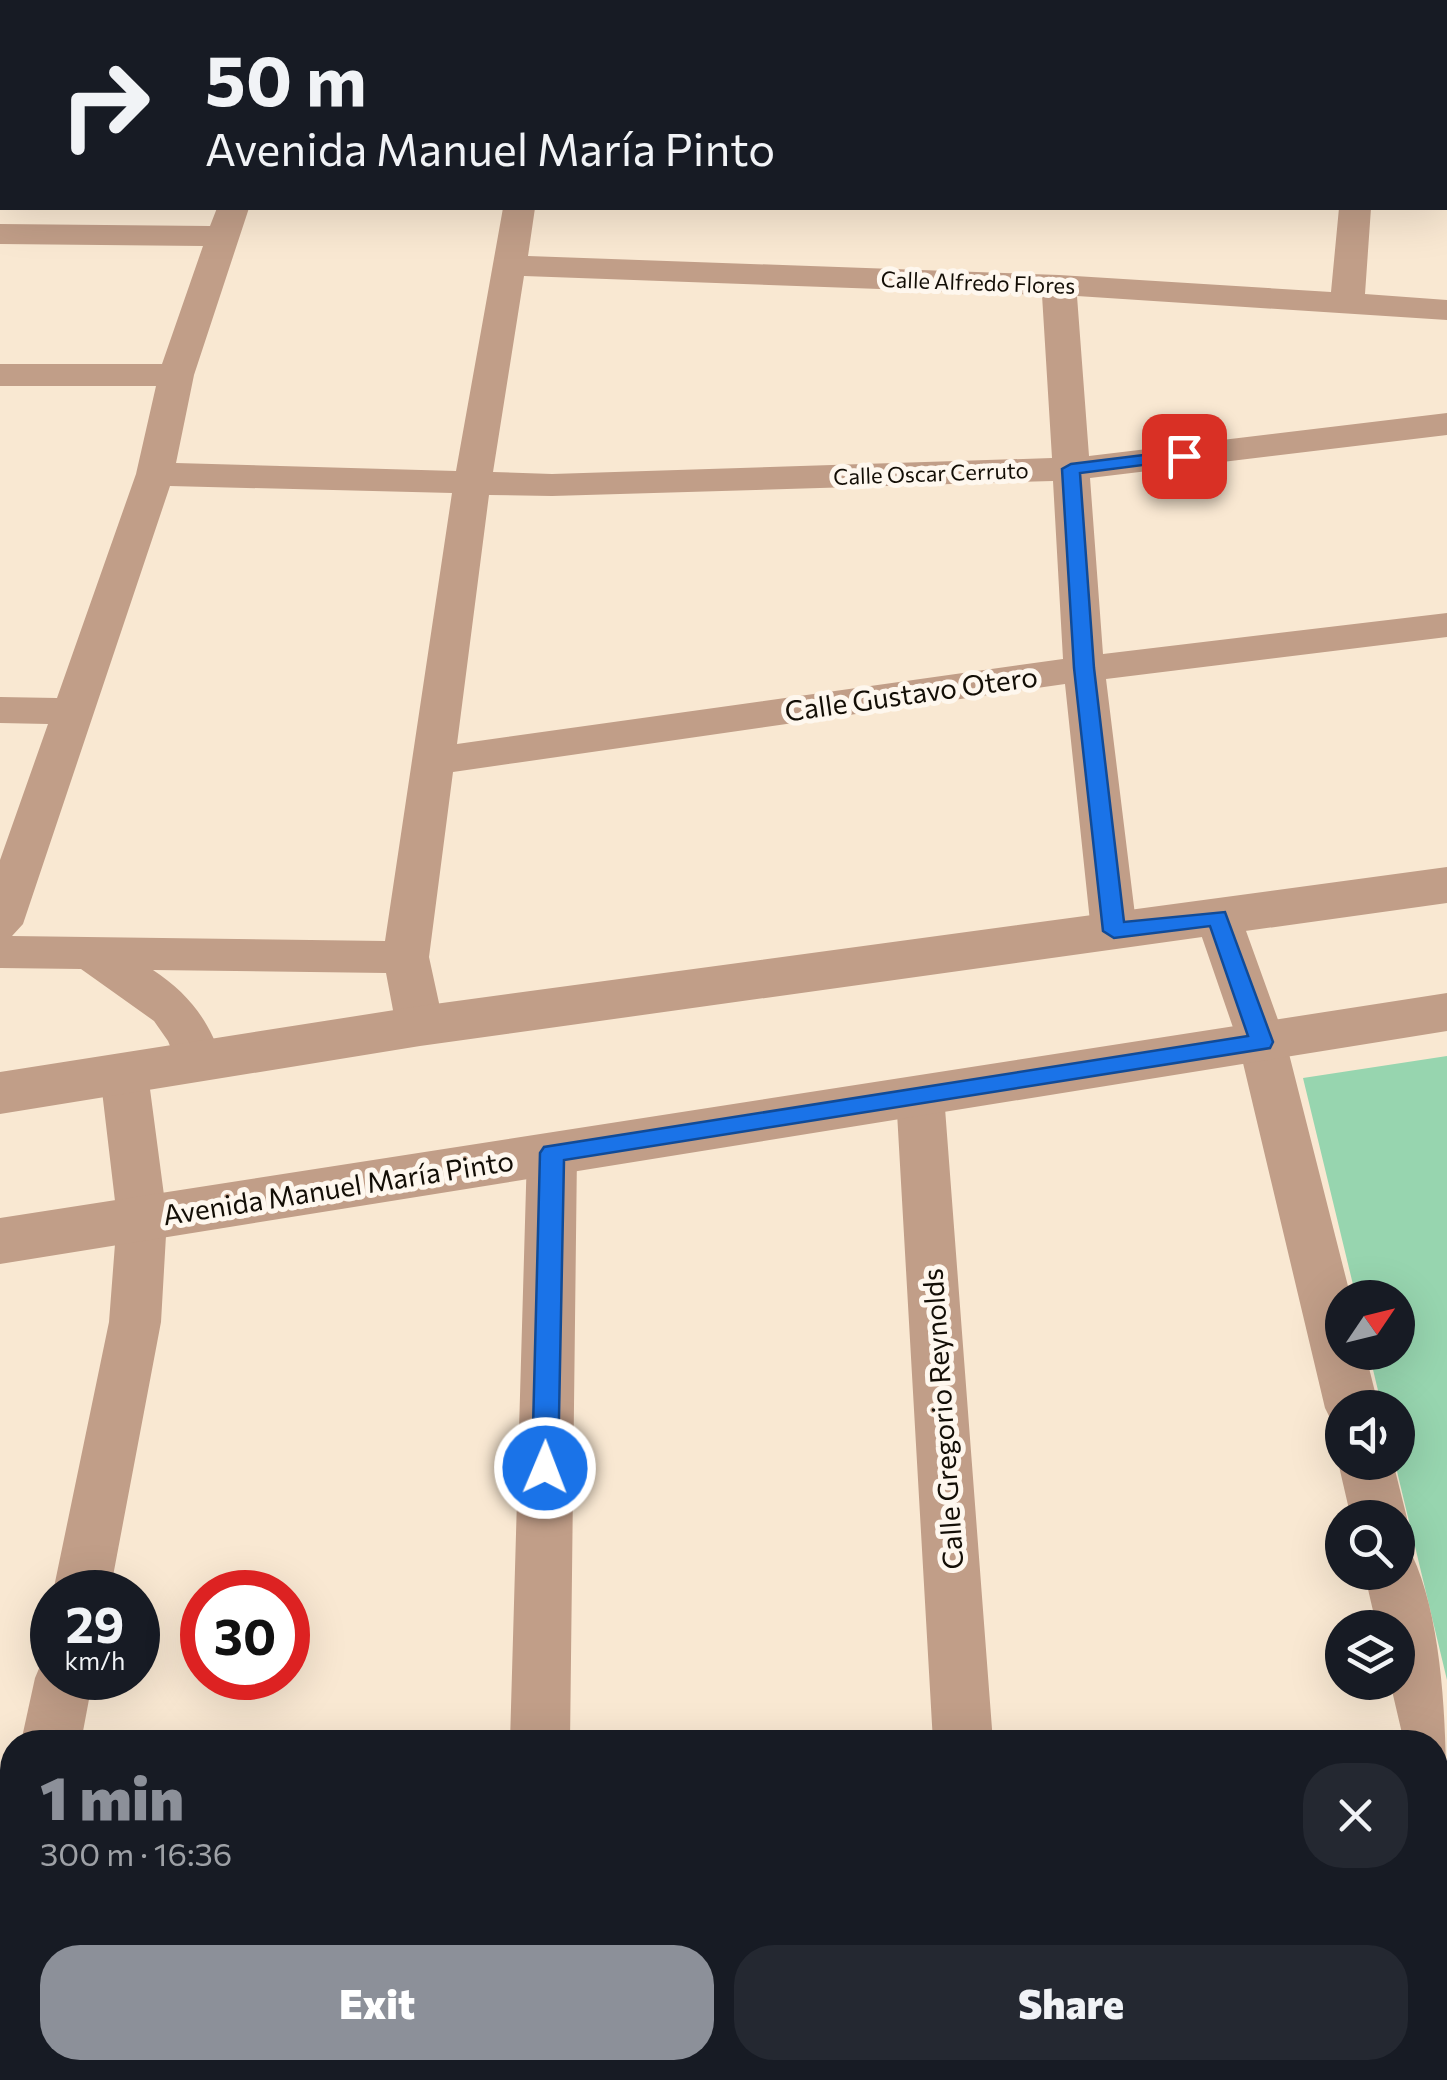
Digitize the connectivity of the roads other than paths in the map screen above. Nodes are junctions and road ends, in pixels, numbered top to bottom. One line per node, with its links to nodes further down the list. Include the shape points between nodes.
1 (519, 210): 5 (street)
2 (1355, 210): 7 (street)
3 (228, 222): 4 (street); 10 (street)
4 (0, 234)
5 (508, 265): 6 (street, Calle Alfredo Flores); 14 (street)
6 (1059, 285): 7 (street, Calle Alfredo Flores); 12 (street)
7 (1346, 302): 8 (street, Calle Alfredo Flores)
8 (1447, 310)
9 (0, 375): 10 (street)
10 (176, 375): 13 (street)
11 (1447, 424): 12 (street, Calle Oscar Cerruto)
12 (1071, 469): 14 (street, Calle Oscar Cerruto); 16 (street)
13 (154, 474): 14 (street, Calle Oscar Cerruto); 18 (street)
14 (472, 484): 19 (street)
15 (1447, 625): 16 (street, Calle Gustavo Otero)
16 (1084, 668): 19 (street, Calle Gustavo Otero); 23 (street)
17 (0, 710): 18 (street)
18 (74, 712): 22 (street)
19 (435, 761): 26 (street)
20 (1447, 885): 21 (street)
21 (1218, 917): 23 (street); 29 (street)
22 (0, 924)
23 (1114, 931): 28 (street)
24 (0, 952): 25 (street)
25 (90, 953): 26 (street); 30 (street, via 183,1018)
26 (406, 958): 28 (street)
27 (1447, 1012): 29 (street, Avenida Manuel María Pinto)
28 (420, 1026): 30 (street)
29 (1262, 1042): 33 (street, Avenida Manuel María Pinto); 37 (street)
30 (198, 1062): 31 (street)
31 (124, 1074): 32 (street); 35 (street)
32 (0, 1094)
33 (920, 1095): 34 (street, Avenida Manuel María Pinto); 43 (street, Calle Gregorio Reynolds)
34 (552, 1153): 35 (street, Avenida Manuel María Pinto); 42 (street)
35 (142, 1218): 36 (street, Avenida Manuel María Pinto); 38 (street, via 134,1322)
36 (0, 1241)
37 (1348, 1390)
38 (85, 1570)
39 (1396, 1590): 44 (street)
40 (60, 1700): 41 (street)
41 (53, 1730)
42 (540, 1730)
43 (963, 1730)
44 (1432, 1730)

